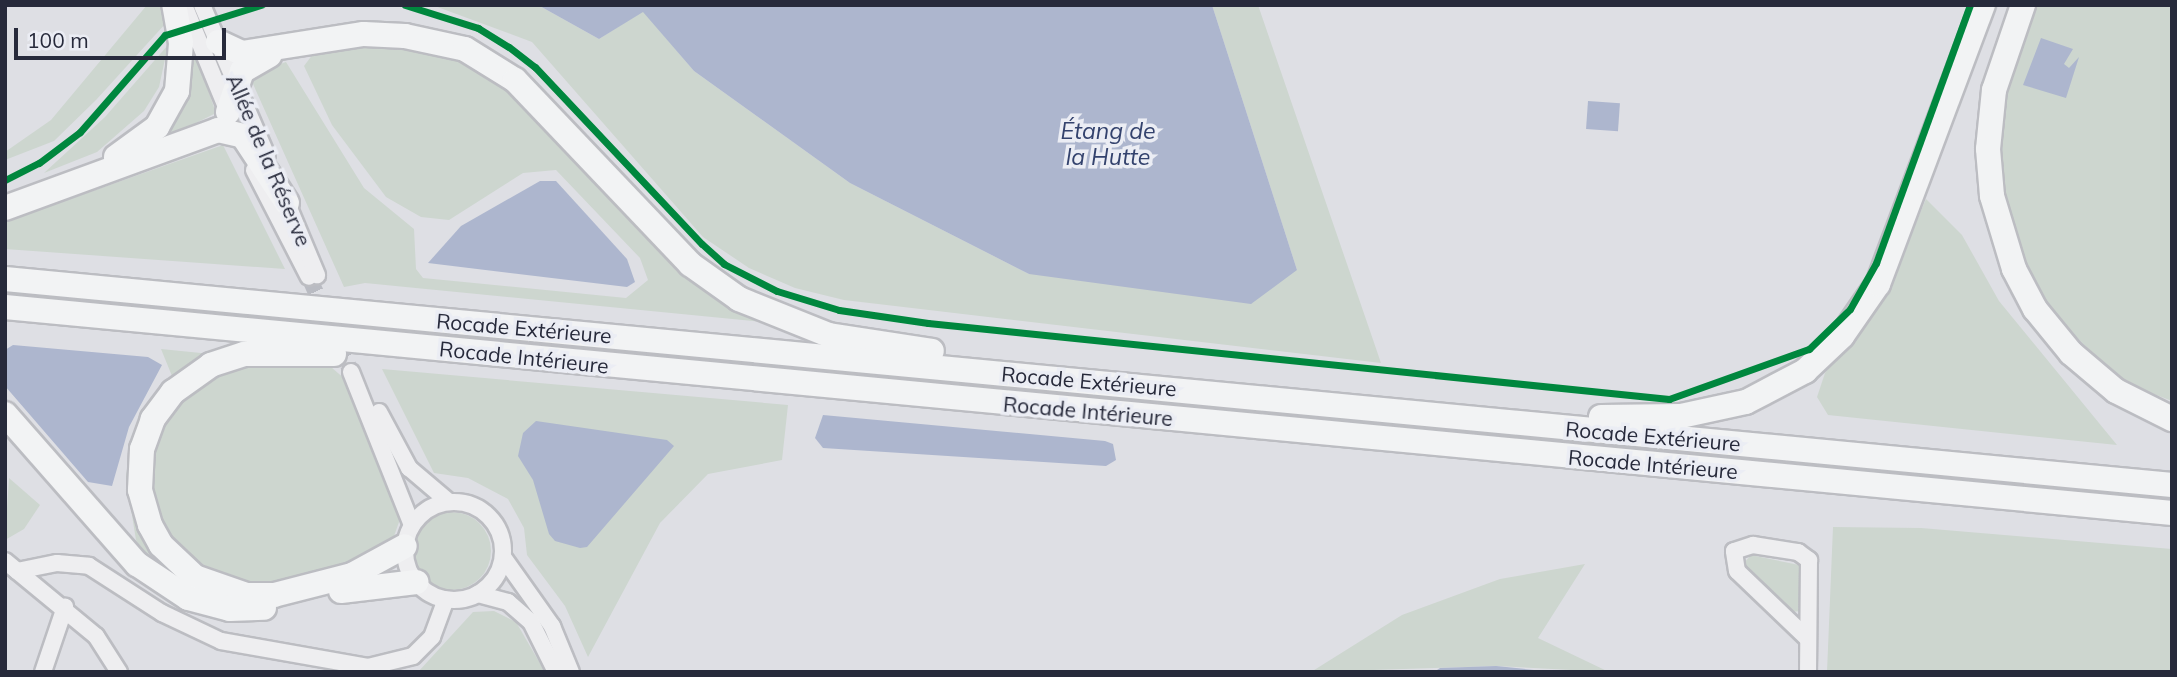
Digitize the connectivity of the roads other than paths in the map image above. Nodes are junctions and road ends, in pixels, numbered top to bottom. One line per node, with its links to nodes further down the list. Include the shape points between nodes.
1 (174, 5): 10 (highway, via 182,59 169,110 139,144)
2 (184, 5): 9 (street, Allée de la Réserve)
3 (202, 5): 6 (street, Allée de la Réserve)
4 (1983, 5): 18 (highway, via 1878,284 1842,336 1805,371 1746,402 1681,416)
5 (2023, 5): 19 (highway, via 1994,90 1988,149 1992,196 2014,269 2035,309 2071,352 2116,391)
6 (218, 42): 7 (highway, via 242,53); 8 (street, Allée de la Réserve)
7 (286, 47): 8 (highway, via 248,66); 16 (highway, via 364,34 405,36 465,49 515,80 690,264 739,299 785,322 829,335)
8 (235, 82): 9 (highway); 11 (street, Allée de la Réserve)
9 (233, 122): 10 (highway); 11 (highway); 11 (street, Allée de la Réserve, via 314,277)
10 (50, 192): 12 (highway)
11 (287, 203)
12 (5, 208)
13 (5, 279): 16 (highway, Rocade Extérieure)
14 (5, 307): 15 (highway, Rocade Intérieure)
15 (409, 346): 22 (highway, Rocade Intérieure); 23 (highway, via 376,358 274,352 211,365 183,383 159,409 144,439 139,477 150,525 161,545 187,570 219,589 274,595 301,590 374,566)
16 (1189, 391): 18 (highway, Rocade Extérieure)
17 (5, 414): 26 (highway, via 137,564 188,598 230,609 257,609 359,587)
18 (1437, 416): 20 (highway, Rocade Extérieure)
19 (2172, 419)
20 (2172, 485)
21 (449, 502): 23 (street, via 428,509); 23 (street, via 409,468 355,371); 24 (street, via 473,505 493,520)
22 (2168, 513)
23 (409, 535): 26 (street)
24 (503, 557): 27 (street, via 495,578); 34 (street, via 552,626)
25 (11, 566): 28 (street, via 89,566 171,619 222,641 368,667 413,656 432,637); 29 (street)
26 (416, 582): 28 (street)
27 (478, 594): 28 (street); 33 (street, via 508,602 531,622)
28 (446, 600)
29 (65, 607): 31 (street); 32 (street, via 96,636)
30 (1808, 639): 30 (street, via 1737,571 1734,551 1753,545 1805,555); 35 (street)
31 (43, 672)
32 (119, 672)
33 (556, 672)
34 (570, 672)
35 (1808, 672)

